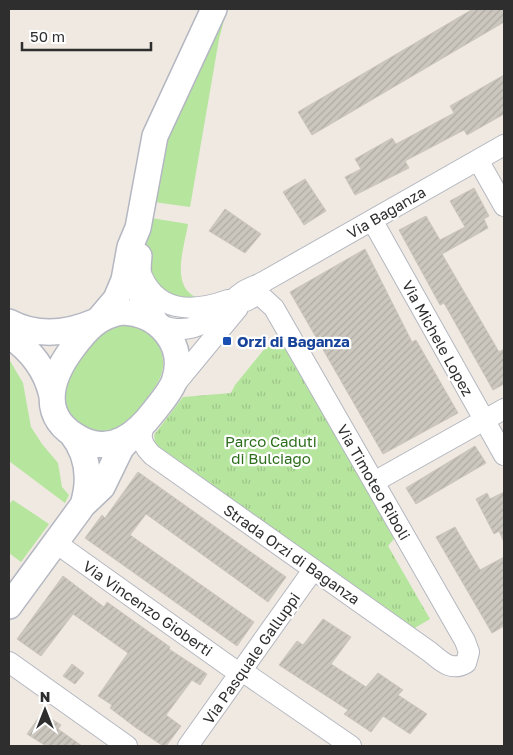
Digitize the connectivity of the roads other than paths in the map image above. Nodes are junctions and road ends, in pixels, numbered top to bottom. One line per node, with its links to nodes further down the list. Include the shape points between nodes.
1 (214, 9): 6 (street, via 155,136)
2 (504, 146): 3 (street, Via Baganza)
3 (478, 160): 4 (street); 5 (street, Via Baganza)
4 (504, 206)
5 (372, 220): 8 (street, Via Baganza); 18 (street, Via Michele Lopez)
6 (138, 228): 7 (street); 11 (street, via 130,247 122,286 112,306)
7 (138, 259): 9 (street, via 146,284 157,297 171,305 205,307); 13 (street, via 145,306)
8 (269, 279): 9 (street, Via Baganza); 10 (street, via 264,288)
9 (243, 297): 10 (street, via 258,295); 13 (street, Via Baganza, via 193,328 177,330); 15 (street, Via Baganza)
10 (268, 301): 22 (street, Via Timoteo Riboli)
11 (98, 320): 12 (street, Via Baganza, via 69,331 47,333); 13 (street, Via Baganza, via 122,312 140,314); 16 (street, via 60,366)
12 (9, 322)
13 (158, 323): 15 (street, Via Baganza, via 172,341 177,358 176,376)
14 (9, 335): 16 (street, via 38,362)
15 (169, 392): 19 (street, Via Baganza)
16 (52, 397): 20 (street, via 56,413)
17 (504, 410): 18 (street)
18 (484, 421): 21 (street, Via Michele Lopez); 22 (street)
19 (139, 429): 20 (street, via 118,442 101,444 85,441); 23 (street, Via Baganza, via 121,448 102,487); 25 (street, Strada Orzi di Baganza, via 152,455)
20 (71, 433): 23 (street, via 80,444 86,462 88,478)
21 (504, 455)
22 (374, 482): 28 (street, Via Timoteo Riboli, via 466,643 469,656)
23 (83, 505): 24 (street)
24 (56, 543): 26 (street); 29 (street, Via Vincenzo Gioberti)
25 (313, 570): 28 (street, Strada Orzi di Baganza, via 441,662 453,667); 29 (street, Via Pasquale Galluppi)
26 (9, 606)
27 (9, 662): 30 (street)
28 (463, 665)
29 (241, 672): 31 (street, Via Pasquale Galluppi); 32 (street, Via Vincenzo Gioberti)
30 (127, 746)
31 (188, 746)
32 (350, 746)

